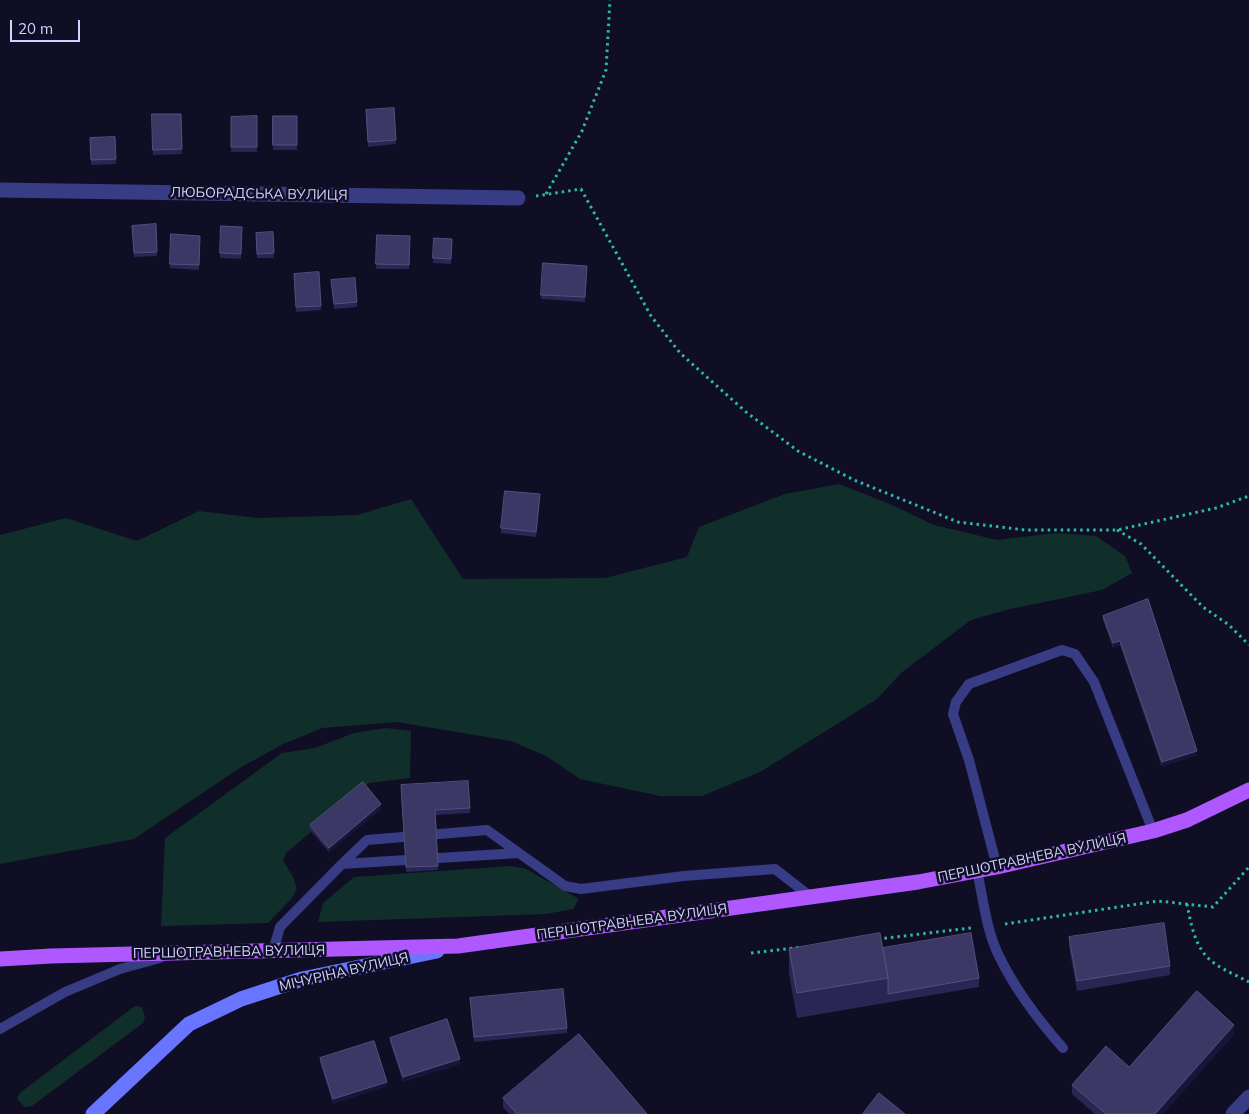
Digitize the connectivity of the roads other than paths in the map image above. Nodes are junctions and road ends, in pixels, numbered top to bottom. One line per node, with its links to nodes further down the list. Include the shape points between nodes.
1 (0, 190): 2 (street, ЛЮБОРАДСЬКА ВУЛИЦЯ)
2 (518, 198)
3 (1249, 790): 4 (main road, ПЕРШОТРАВНЕВА ВУЛИЦЯ, via 1187,820)
4 (1153, 831): 7 (main road, ПЕРШОТРАВНЕВА ВУЛИЦЯ); 7 (lane, via 1094,682 1075,654 1062,650 969,684 956,702 953,714)
5 (519, 853): 6 (lane); 6 (lane, via 488,830 367,840); 9 (lane, via 565,886 581,889 774,869)
6 (342, 864): 11 (lane, via 280,927)
7 (997, 867): 8 (main road, ПЕРШОТРАВНЕВА ВУЛИЦЯ)
8 (977, 870): 9 (main road, ПЕРШОТРАВНЕВА ВУЛИЦЯ); 15 (lane, via 998,956 1031,1008)
9 (811, 897): 10 (main road, ПЕРШОТРАВНЕВА ВУЛИЦЯ)
10 (458, 946): 11 (main road, ПЕРШОТРАВНЕВА ВУЛИЦЯ); 17 (street, МІЧУРІНА ВУЛИЦЯ, via 302,979 241,999 189,1024)
11 (273, 951): 12 (main road, ПЕРШОТРАВНЕВА ВУЛИЦЯ)
12 (175, 954): 13 (main road, ПЕРШОТРАВНЕВА ВУЛИЦЯ); 14 (lane, via 120,969 65,992)
13 (0, 959)
14 (0, 1029)
15 (1063, 1048)
16 (1249, 1097): 18 (street)
17 (93, 1114)
18 (1233, 1114)

